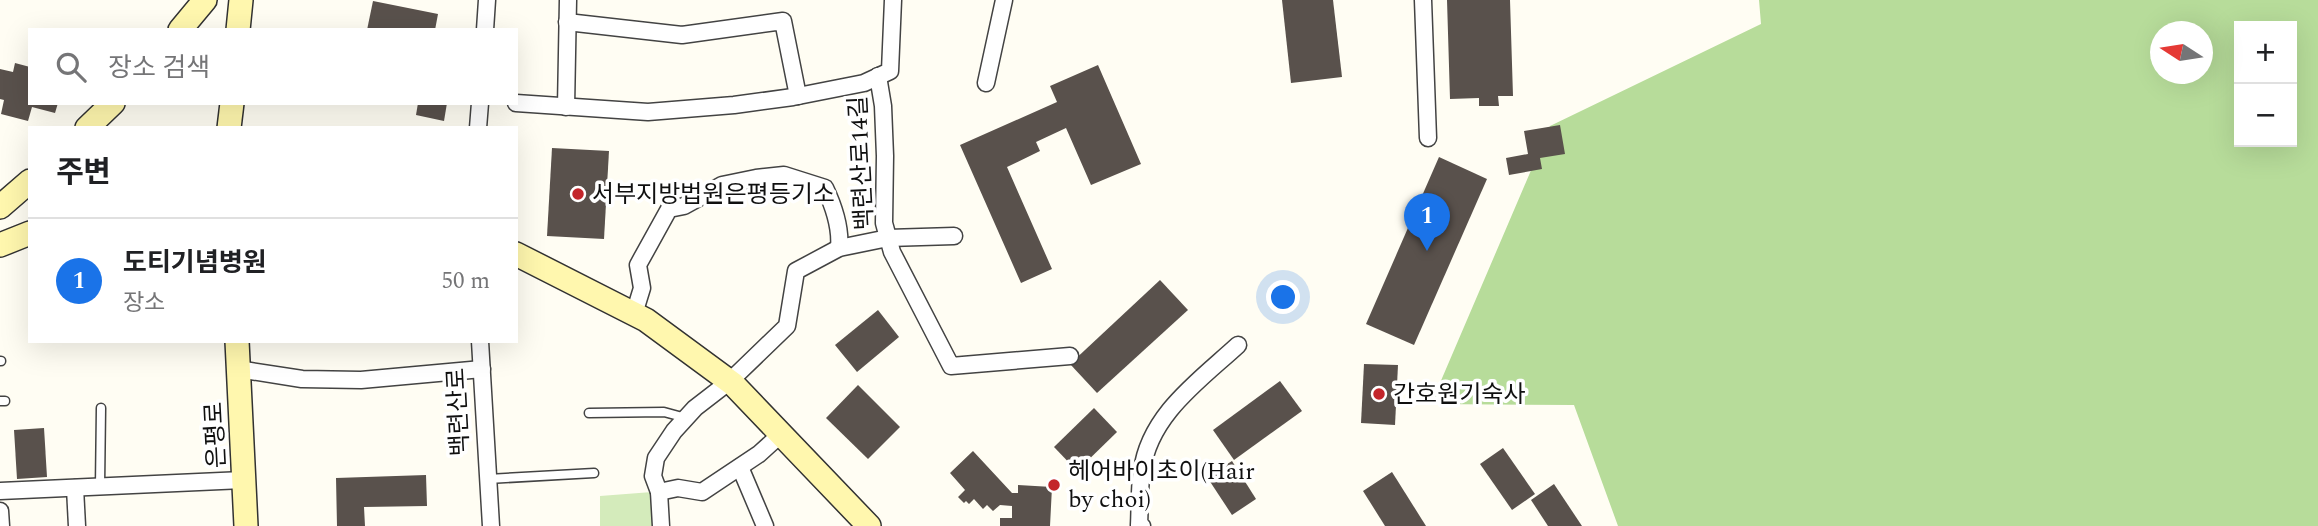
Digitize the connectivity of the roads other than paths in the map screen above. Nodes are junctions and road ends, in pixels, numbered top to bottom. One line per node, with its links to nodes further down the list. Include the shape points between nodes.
1 (205, 0): 9 (main road)
2 (241, 0): 10 (main road)
3 (488, 0): 11 (street)
4 (568, 0): 8 (street)
5 (893, 0): 12 (street, 백련산로14길, via 890,71)
6 (1004, 0): 13 (street)
7 (1423, 0): 23 (street)
8 (567, 22): 14 (street, via 682,35 783,21); 19 (street)
9 (182, 28)
10 (238, 28)
11 (485, 28)
12 (878, 76): 14 (street, 백련산로14길); 28 (street, 백련산로14길)
13 (986, 83)
14 (798, 96): 19 (street, 백련산로14길, via 648,112)
15 (518, 103): 19 (street, 백련산로14길)
16 (111, 105): 20 (main road)
17 (232, 105): 21 (main road)
18 (480, 105): 22 (street)
19 (566, 107)
20 (89, 126)
21 (229, 126)
22 (478, 126)
23 (1428, 138)
24 (28, 183): 25 (main road)
25 (0, 207)
26 (28, 234): 29 (main road)
27 (954, 236): 28 (street)
28 (888, 238): 30 (street); 36 (street, 백련산로14길, via 951,366)
29 (0, 245)
30 (839, 248): 32 (street, via 840,236 825,188 784,175 722,185 669,209 638,265 642,288); 39 (street, via 796,271 787,326)
31 (518, 255): 32 (main road)
32 (634, 314): 39 (main road)
33 (237, 343): 37 (main road, 은평로)
34 (480, 343): 38 (street, 백련산로)
35 (1238, 345): 53 (street, via 1177,400 1155,430 1142,468)
36 (1070, 356)
37 (238, 369): 38 (street, via 302,379 349,380); 46 (main road, 은평로)
38 (482, 369): 47 (street, 백련산로)
39 (730, 382): 42 (street); 43 (main road)
40 (101, 408): 48 (lane)
41 (589, 413): 42 (lane, via 664,412)
42 (686, 418): 51 (street, via 656,458 653,476)
43 (781, 434): 44 (street); 60 (main road)
44 (740, 467): 51 (street, via 702,492 678,488); 59 (street)
45 (594, 474): 47 (lane, 백련산로)
46 (243, 480): 48 (street); 56 (main road, 은평로)
47 (488, 480): 57 (street, 백련산로)
48 (100, 486): 49 (street)
49 (75, 488): 50 (street); 55 (street)
50 (0, 491)
51 (659, 492): 58 (street)
52 (0, 511): 54 (street)
53 (1140, 525)
54 (1, 526)
55 (77, 526)
56 (246, 526)
57 (491, 526)
58 (661, 526)
59 (765, 526)
60 (869, 526)

